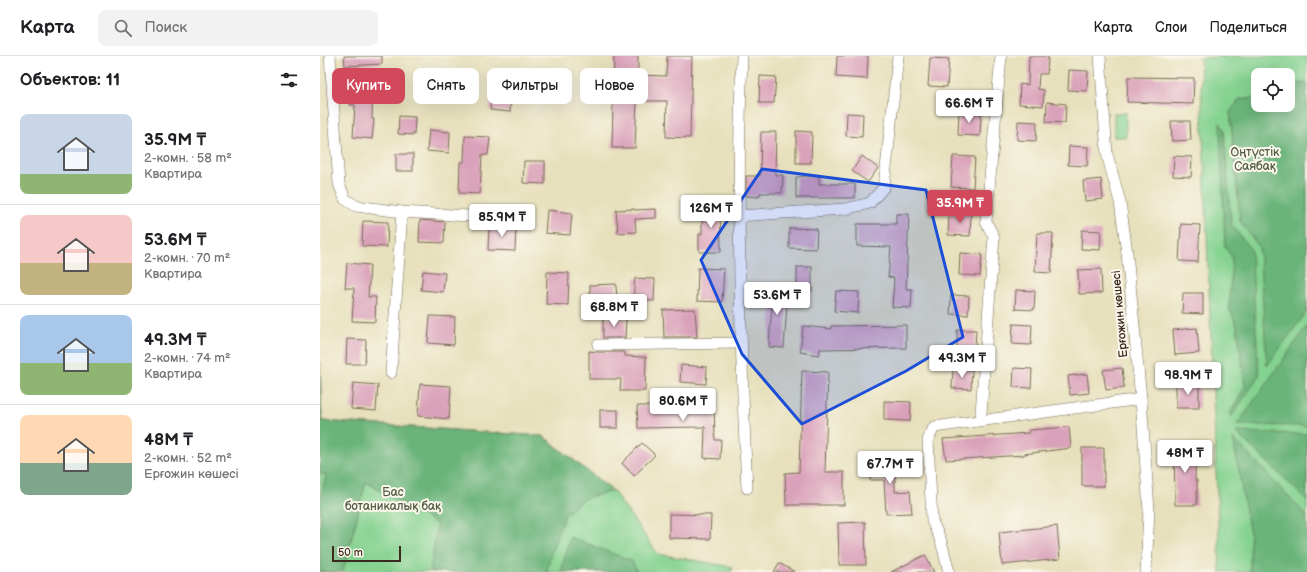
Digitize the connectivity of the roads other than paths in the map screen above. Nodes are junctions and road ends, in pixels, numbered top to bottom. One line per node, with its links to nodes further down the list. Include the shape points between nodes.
1 (330, 56): 6 (street, via 339,184 345,199 356,206)
2 (742, 56): 7 (street)
3 (898, 56): 7 (street, via 884,188 870,204 845,209)
4 (1001, 56): 13 (street, via 986,222 994,237)
5 (1100, 56): 12 (street, Ерғожин көшесі, via 1107,154 1120,202)
6 (402, 212): 8 (street); 11 (street)
7 (738, 216): 9 (street)
8 (518, 219)
9 (741, 343): 10 (street); 14 (street)
10 (598, 345)
11 (392, 373)
12 (1141, 400): 15 (street, via 934,427 928,440 932,521 941,541); 16 (street, Ерғожин көшесі, via 1149,510)
13 (981, 414)
14 (747, 488)
15 (949, 572)
16 (1146, 572)

